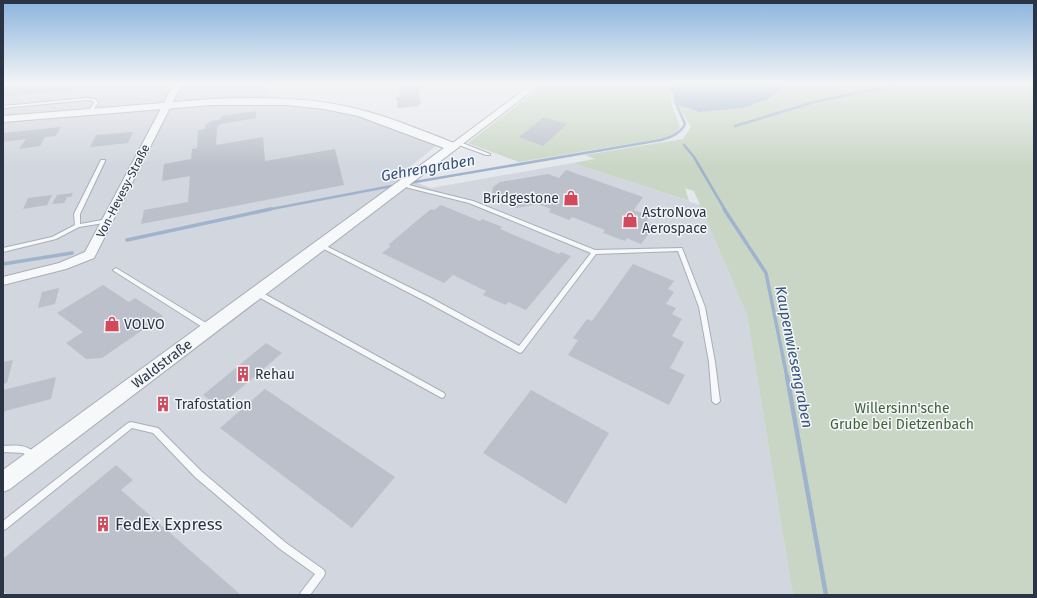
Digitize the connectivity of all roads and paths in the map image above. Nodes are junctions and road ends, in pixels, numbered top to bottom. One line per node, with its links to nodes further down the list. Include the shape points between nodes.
1 (90, 112): 5 (street)
2 (164, 112): 10 (street, Von-Hevesy-Straße)
3 (354, 112): 6 (street)
4 (500, 112): 6 (street, Waldstraße)
5 (3, 119)
6 (456, 145): 7 (lane); 9 (street, Waldstraße)
7 (488, 154)
8 (103, 161): 11 (lane, via 77,214)
9 (403, 185): 12 (street, Waldstraße); 14 (lane, via 471,202)
10 (108, 221): 11 (lane); 16 (street, Von-Hevesy-Straße, via 90,255 39,274)
11 (78, 226): 13 (lane, via 54,238)
12 (320, 245): 14 (lane, via 520,350); 17 (street, Waldstraße)
13 (3, 250)
14 (594, 252): 20 (lane, via 680,249 702,307)
15 (116, 270): 18 (lane)
16 (3, 281)
17 (257, 293): 18 (street, Waldstraße); 19 (lane)
18 (209, 328): 22 (street, Waldstraße)
19 (442, 395)
20 (716, 401)
21 (3, 449): 22 (lane, via 29,452)
22 (35, 458): 23 (street, Waldstraße)
23 (3, 482)
24 (3, 526): 25 (lane, via 131,425 155,430 198,474 283,546 321,573)
25 (304, 595)

